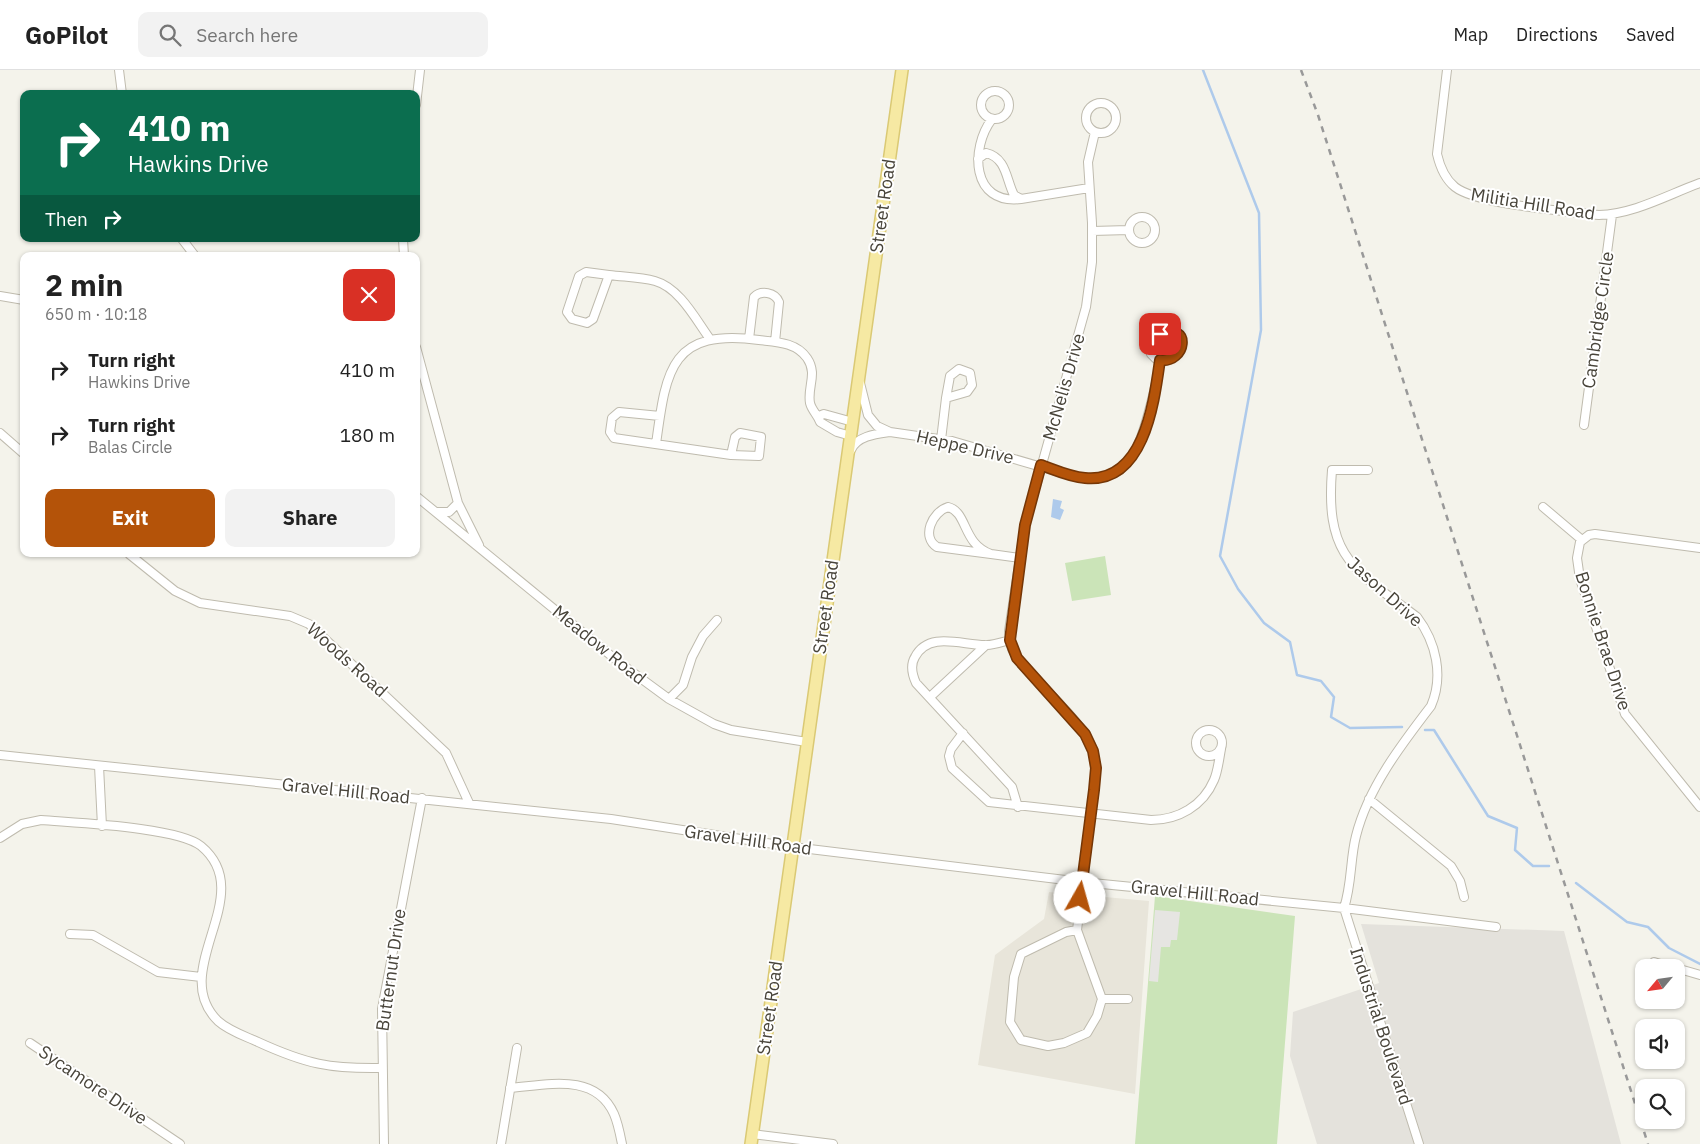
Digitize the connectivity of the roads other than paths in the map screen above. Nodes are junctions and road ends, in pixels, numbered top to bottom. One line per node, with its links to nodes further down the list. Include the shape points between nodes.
1 (119, 70): 5 (street)
2 (420, 70): 6 (street)
3 (902, 70): 26 (main road, Street Road)
4 (1447, 70): 13 (street, Militia Hill Road, via 1437,154 1444,175 1454,186 1481,199 1599,216)
5 (122, 90)
6 (418, 90)
7 (992, 119): 9 (street, via 982,134)
8 (1095, 132): 11 (street, McNelis Drive, via 1088,162)
9 (982, 156): 12 (street, via 989,154 1000,163 1008,174 1014,195); 12 (street, via 979,175 990,192 1004,198)
10 (1700, 183): 13 (street, Militia Hill Road)
11 (1089, 188): 12 (street); 15 (street, McNelis Drive)
12 (1021, 199)
13 (1612, 215): 31 (street, Cambridge Circle)
14 (1128, 230): 15 (street)
15 (1092, 231): 40 (street, McNelis Drive, via 1086,306)
16 (184, 242): 17 (street)
17 (192, 252)
18 (609, 275): 18 (street, via 591,322 583,323 568,316 567,308 579,276 586,272); 21 (street, via 664,285 675,293)
19 (0, 296): 20 (street)
20 (20, 299)
21 (710, 339): 22 (street); 28 (street, via 685,352 672,369 665,385)
22 (749, 339): 23 (street); 23 (street, via 754,297 762,293 772,294 779,302)
23 (775, 342): 29 (street, via 798,349 809,361 813,377 810,400)
24 (1160, 360): 24 (street, via 1170,359 1179,351 1182,340 1176,332 1160,334 1152,344 1151,354); 40 (street, Heppe Drive, via 1139,447 1126,465 1114,473 1094,478 1076,477)
25 (420, 362): 43 (street)
26 (859, 376): 30 (main road, Street Road); 32 (street, Heppe Drive, via 868,415 877,426)
27 (946, 398): 35 (street)
28 (660, 416): 36 (street); 36 (street, via 620,412 612,418 610,432 614,438)
29 (819, 416): 30 (street, via 824,414); 34 (street, via 820,422 827,427)
30 (853, 422): 34 (main road, Street Road)
31 (1584, 425)
32 (890, 432): 35 (street, Heppe Drive); 39 (street, Heppe Drive, via 862,439 853,445)
33 (0, 433): 37 (street)
34 (851, 436): 39 (main road, Street Road)
35 (941, 440): 40 (street, Heppe Drive)
36 (656, 444): 38 (street)
37 (20, 450)
38 (731, 455): 38 (street, via 759,456 761,436 737,434)
39 (847, 458): 58 (main road, Street Road)
40 (1041, 465): 51 (street, McNelis Drive)
41 (1368, 470): 63 (street, Jason Drive, via 1332,470 1330,497 1334,533 1339,547 1354,568 1423,625 1436,659 1438,675 1438,687 1431,706)
42 (420, 499): 45 (street, Meadow Road)
43 (458, 503): 45 (street, via 449,512); 48 (street)
44 (1543, 507): 46 (street)
45 (437, 512): 48 (street, Meadow Road)
46 (1582, 540): 47 (street, via 1595,534); 66 (street, Bonnie Brae Drive, via 1577,558 1580,579 1620,704 1630,722)
47 (1700, 548)
48 (482, 549): 56 (street, Meadow Road, via 620,663)
49 (991, 554): 49 (street, via 937,547 928,538 929,529 943,509 953,508 959,513 972,542); 51 (street)
50 (133, 557): 64 (street, Woods Road, via 175,591 200,603 290,616 309,624 446,753)
51 (1020, 558): 53 (street, McNelis Drive)
52 (717, 620): 56 (street, via 703,636 692,657 683,685)
53 (1010, 640): 54 (street); 67 (street, via 1023,666 1090,743 1096,768)
54 (986, 645): 55 (street); 55 (street, via 941,640 920,650 912,662 913,676)
55 (930, 697): 57 (street)
56 (669, 699): 58 (street, Meadow Road, via 731,730)
57 (963, 733): 65 (street, via 1012,786); 65 (street, via 949,756 954,773 988,802)
58 (808, 742): 70 (main road, Street Road)
59 (1221, 749): 67 (street, via 1214,782 1202,800 1186,812 1160,820)
60 (0, 755): 61 (street, Gravel Hill Road)
61 (99, 766): 62 (street, Gravel Hill Road); 68 (street)
62 (422, 798): 64 (street, Gravel Hill Road); 84 (street, Butternut Drive, via 385,987 381,1026)
63 (1369, 798): 72 (street, via 1451,866); 73 (street, Jason Drive, via 1356,837)
64 (469, 804): 70 (street, Gravel Hill Road, via 611,819)
65 (1018, 807): 67 (street)
66 (1700, 808)
67 (1091, 814): 71 (street)
68 (102, 826): 69 (street, via 34,821); 79 (street, via 181,835 210,855 220,873 222,895)
69 (0, 838)
70 (793, 846): 71 (street, Gravel Hill Road); 86 (main road, Street Road)
71 (1082, 882): 73 (street, Gravel Hill Road); 75 (street)
72 (1464, 897)
73 (1344, 908): 74 (street, Gravel Hill Road); 92 (street, Industrial Boulevard)
74 (1496, 927)
75 (1077, 930): 80 (street); 80 (street, via 1020,954 1014,977 1010,1022 1022,1040 1048,1046 1064,1043 1087,1033)
76 (70, 934): 79 (street, via 93,935 158,972)
77 (1685, 971): 78 (street)
78 (1700, 975)
79 (201, 977): 84 (street, via 208,1007 229,1029 310,1063)
80 (1102, 999): 81 (street)
81 (1128, 999)
82 (30, 1042): 87 (street, Sycamore Drive)
83 (517, 1048): 85 (street)
84 (382, 1068): 88 (street, Butternut Drive)
85 (510, 1088): 89 (street); 90 (street, via 570,1083 587,1087 599,1094 610,1107)
86 (752, 1139): 91 (street)
87 (180, 1144)
88 (384, 1144)
89 (502, 1144)
90 (622, 1144)
91 (833, 1144)
92 (1419, 1144)

